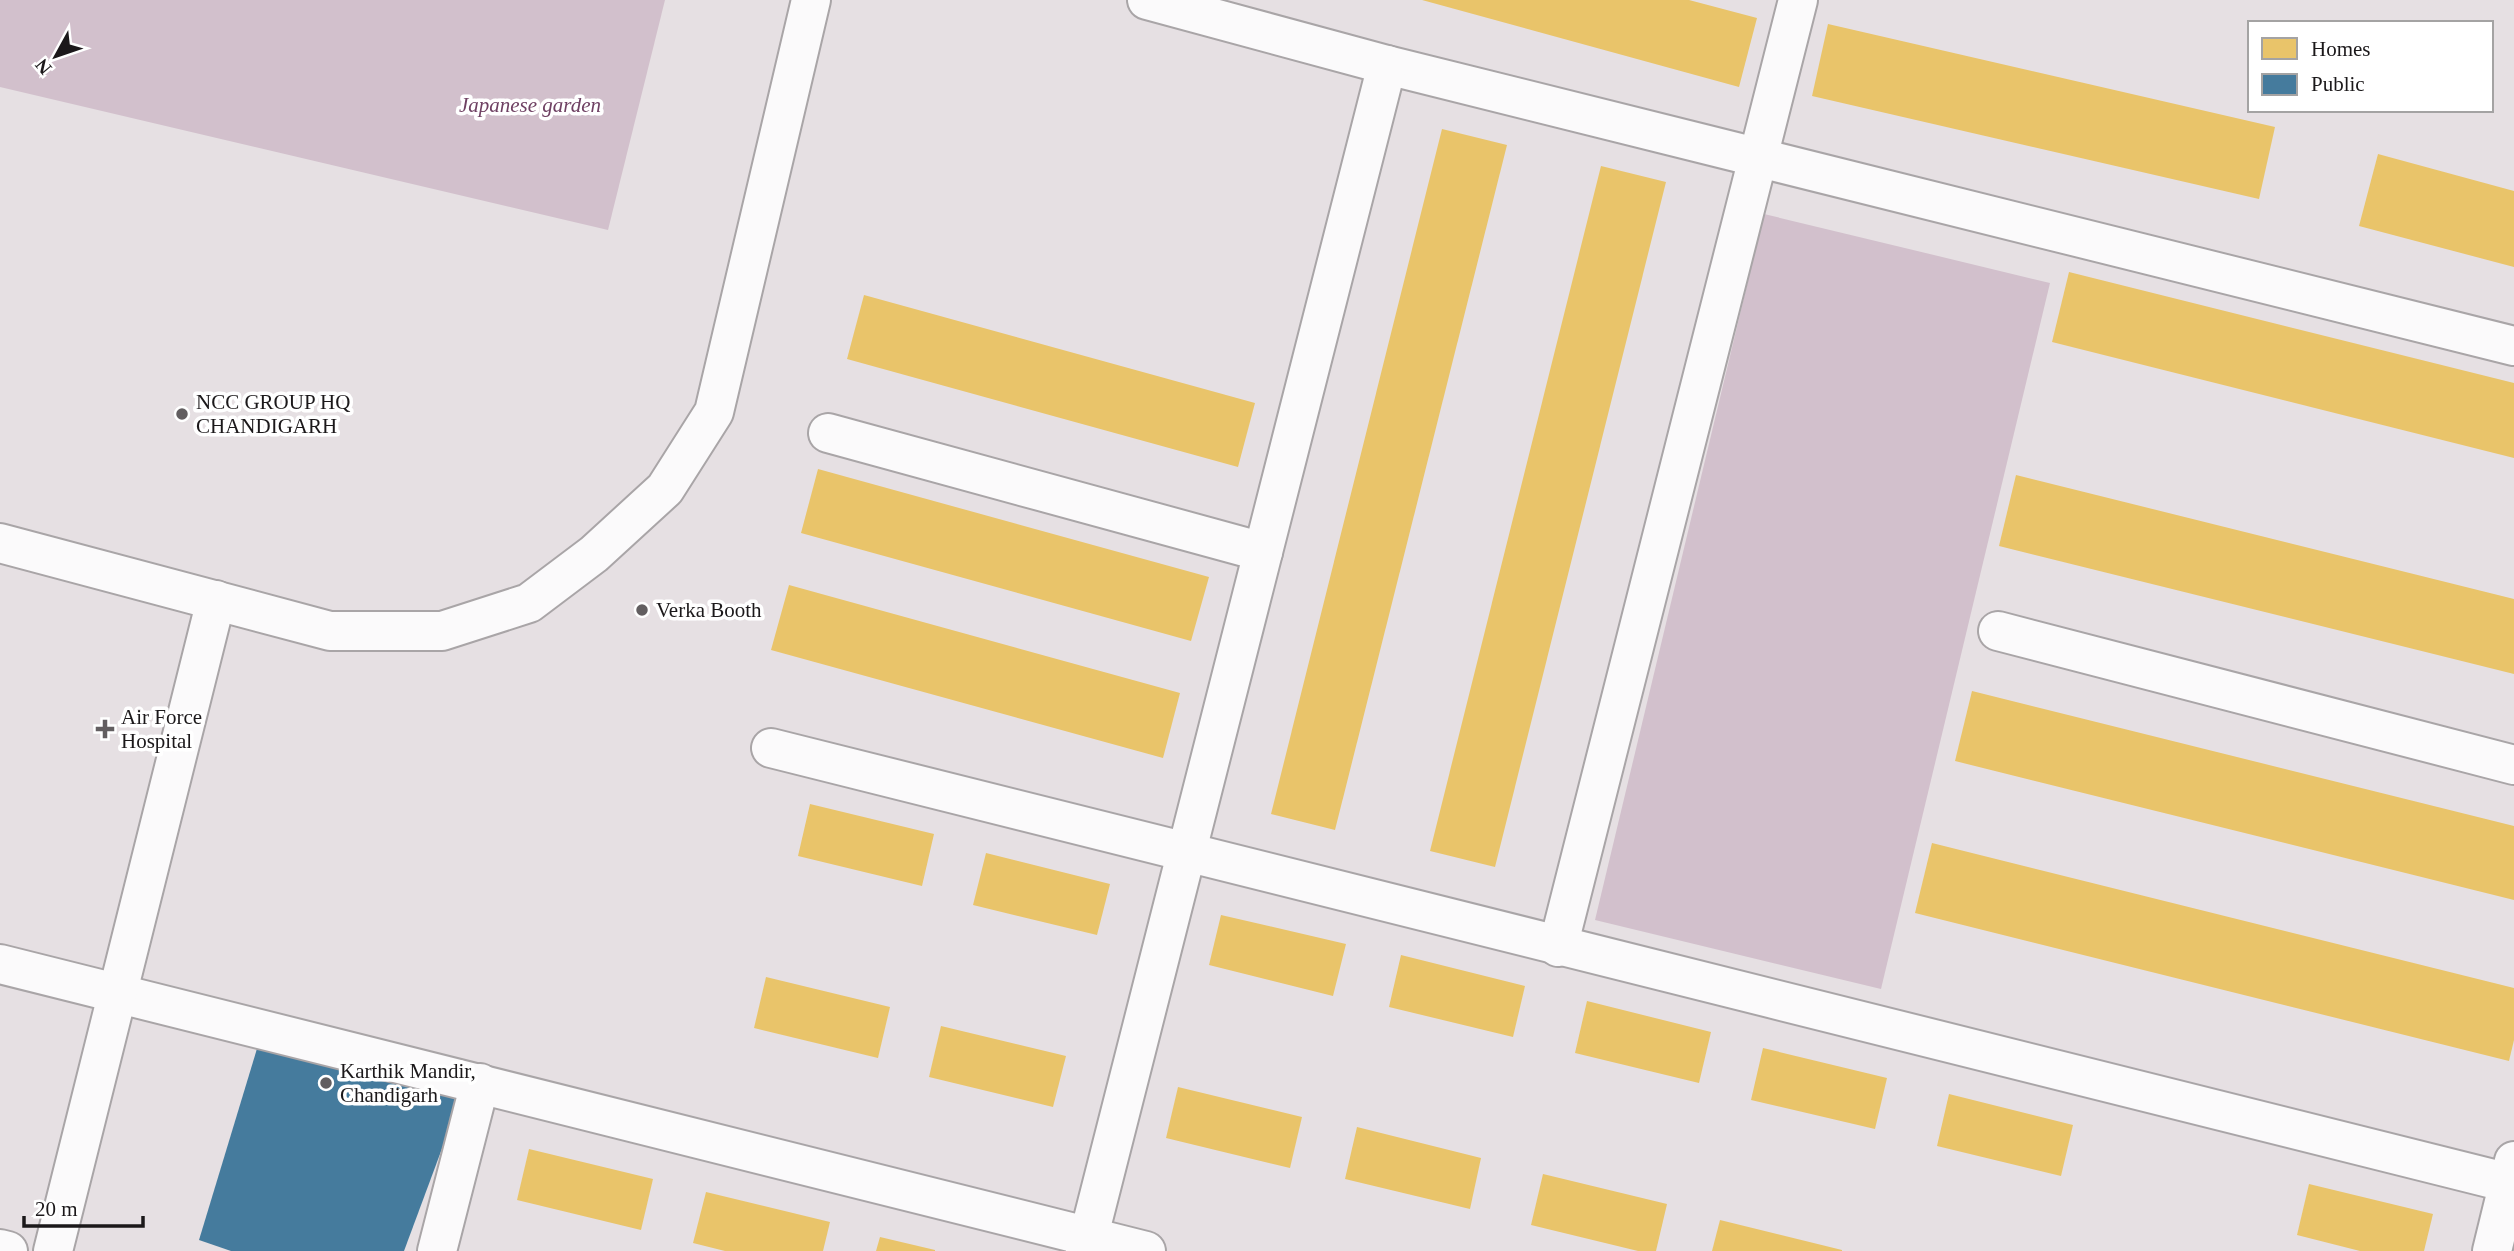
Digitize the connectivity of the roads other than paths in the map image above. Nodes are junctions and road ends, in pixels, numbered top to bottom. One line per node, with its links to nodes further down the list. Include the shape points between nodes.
1 (811, 0): 10 (street, via 714,412 665,489 594,554 529,603 442,631 330,631)
2 (1147, 0): 4 (street)
3 (1798, 0): 5 (street)
4 (1387, 65): 5 (street); 9 (street)
5 (1757, 158): 6 (street); 15 (street)
6 (2514, 346)
7 (828, 433): 9 (street)
8 (0, 543): 10 (street)
9 (1263, 552): 14 (street)
10 (216, 600): 17 (street)
11 (1998, 631): 13 (street)
12 (771, 748): 14 (street)
13 (2514, 765)
14 (1186, 854): 15 (street); 20 (street)
15 (1559, 947): 19 (street)
16 (0, 964): 17 (street)
17 (118, 993): 18 (street); 23 (street)
18 (480, 1083): 20 (street); 24 (street)
19 (2511, 1172): 26 (street)
20 (1087, 1244): 25 (street)
21 (0, 1249): 22 (street)
22 (8, 1251)
23 (53, 1251)
24 (437, 1251)
25 (1146, 1251)
26 (2492, 1251)

